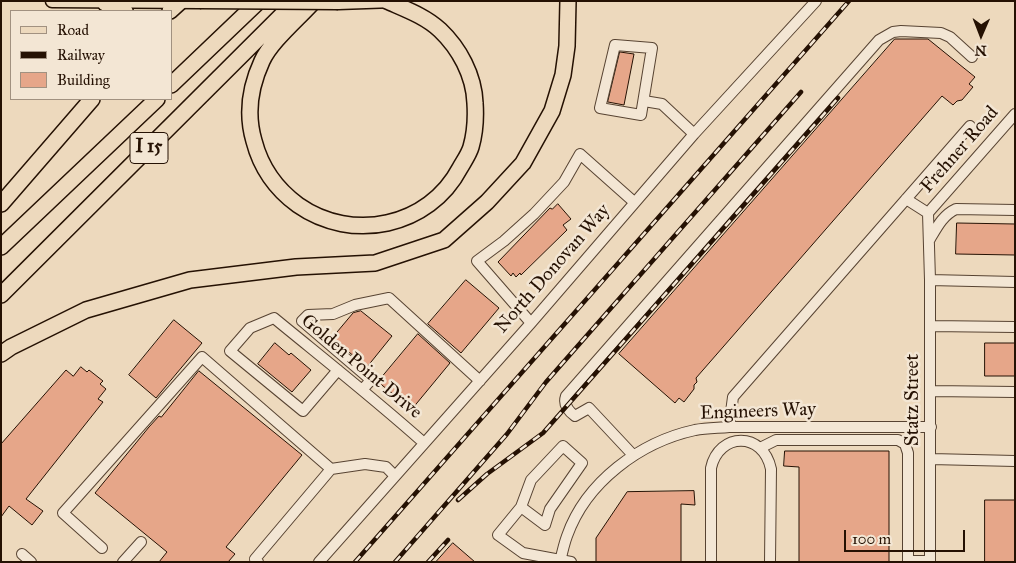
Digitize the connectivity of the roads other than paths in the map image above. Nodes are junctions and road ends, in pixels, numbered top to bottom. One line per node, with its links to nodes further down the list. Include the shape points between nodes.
1 (52, 1): 9 (main road)
2 (259, 1): 15 (highway)
3 (296, 1): 31 (highway, I 15)
4 (314, 1): 5 (highway, via 262,60 249,103 251,133 257,155 286,196 306,211 326,220 373,226 416,213 436,199 453,181 470,149 476,121 472,81 461,56 439,29)
5 (387, 1): 6 (main road); 11 (main road, bridge)
6 (394, 1)
7 (568, 1): 35 (highway, via 563,75 552,111 523,164 444,240 375,263 296,267 190,280 86,310)
8 (816, 1): 21 (street, North Donovan Way)
9 (105, 2): 10 (main road); 12 (highway)
10 (181, 2): 11 (main road); 13 (highway)
11 (200, 2)
12 (123, 10)
13 (171, 10)
14 (972, 57): 47 (street, via 941,33 901,31 879,40 566,396 564,401 568,410 575,416 589,408)
15 (172, 84)
16 (91, 100): 24 (highway)
17 (156, 100): 28 (highway, I 15)
18 (644, 101): 18 (street, via 652,48 615,45 600,108 641,115); 21 (street, via 662,104)
19 (1015, 114): 26 (street, Frehner Road)
20 (970, 126): 22 (street)
21 (694, 134): 23 (street, North Donovan Way)
22 (906, 199): 26 (street); 41 (street, via 733,397)
23 (634, 202): 32 (street, North Donovan Way); 32 (street, via 580,154 564,182 534,214 477,261)
24 (1, 204)
25 (1015, 210): 27 (street, via 956,209 942,220)
26 (928, 213): 27 (street, Frehner Road)
27 (930, 239): 29 (street, Statz Street)
28 (1, 247)
29 (930, 280): 30 (street); 33 (street, Statz Street)
30 (1015, 282)
31 (1, 295)
32 (531, 323): 37 (street, North Donovan Way)
33 (930, 326): 34 (street); 39 (street, Statz Street)
34 (1015, 327)
35 (1, 354)
36 (338, 370): 36 (street, Golden Point Drive, via 274,318 250,328 230,351 303,410); 38 (street, Golden Point Drive)
37 (480, 381): 38 (street, via 389,298 355,305 333,314 308,315 302,321 371,380); 45 (street, North Donovan Way)
38 (362, 390): 45 (street, Golden Point Drive)
39 (931, 391): 40 (street); 43 (street, Statz Street)
40 (1015, 392)
41 (729, 427): 42 (street, Engineers Way); 47 (street, Engineers Way, via 696,430 667,438)
42 (740, 427): 43 (street, Engineers Way); 44 (street)
43 (931, 427): 48 (street, Statz Street)
44 (740, 441): 46 (street, via 748,441); 64 (street, via 719,450 711,468)
45 (424, 443): 51 (street, North Donovan Way)
46 (760, 448): 57 (street, via 776,440 898,440 905,444 908,453); 65 (street, via 771,469)
47 (633, 455): 56 (street, Engineers Way, via 602,482 578,513)
48 (931, 459): 49 (street); 58 (street, Statz Street)
49 (1015, 461)
50 (331, 469): 51 (street, via 364,464 386,467); 54 (street, via 202,357 63,513); 61 (street, via 255,559)
51 (395, 476): 62 (street, North Donovan Way)
52 (521, 507): 52 (street, via 531,480 563,446 582,463 550,509 545,525); 56 (street, via 498,535 523,552)
53 (141, 542): 60 (street)
54 (102, 548)
55 (22, 554): 59 (street)
56 (560, 560): 63 (street)
57 (908, 561): 58 (street)
58 (930, 561)
59 (31, 562)
60 (123, 562)
61 (258, 562)
62 (319, 562)
63 (571, 562)
64 (711, 562)
65 (770, 562)

